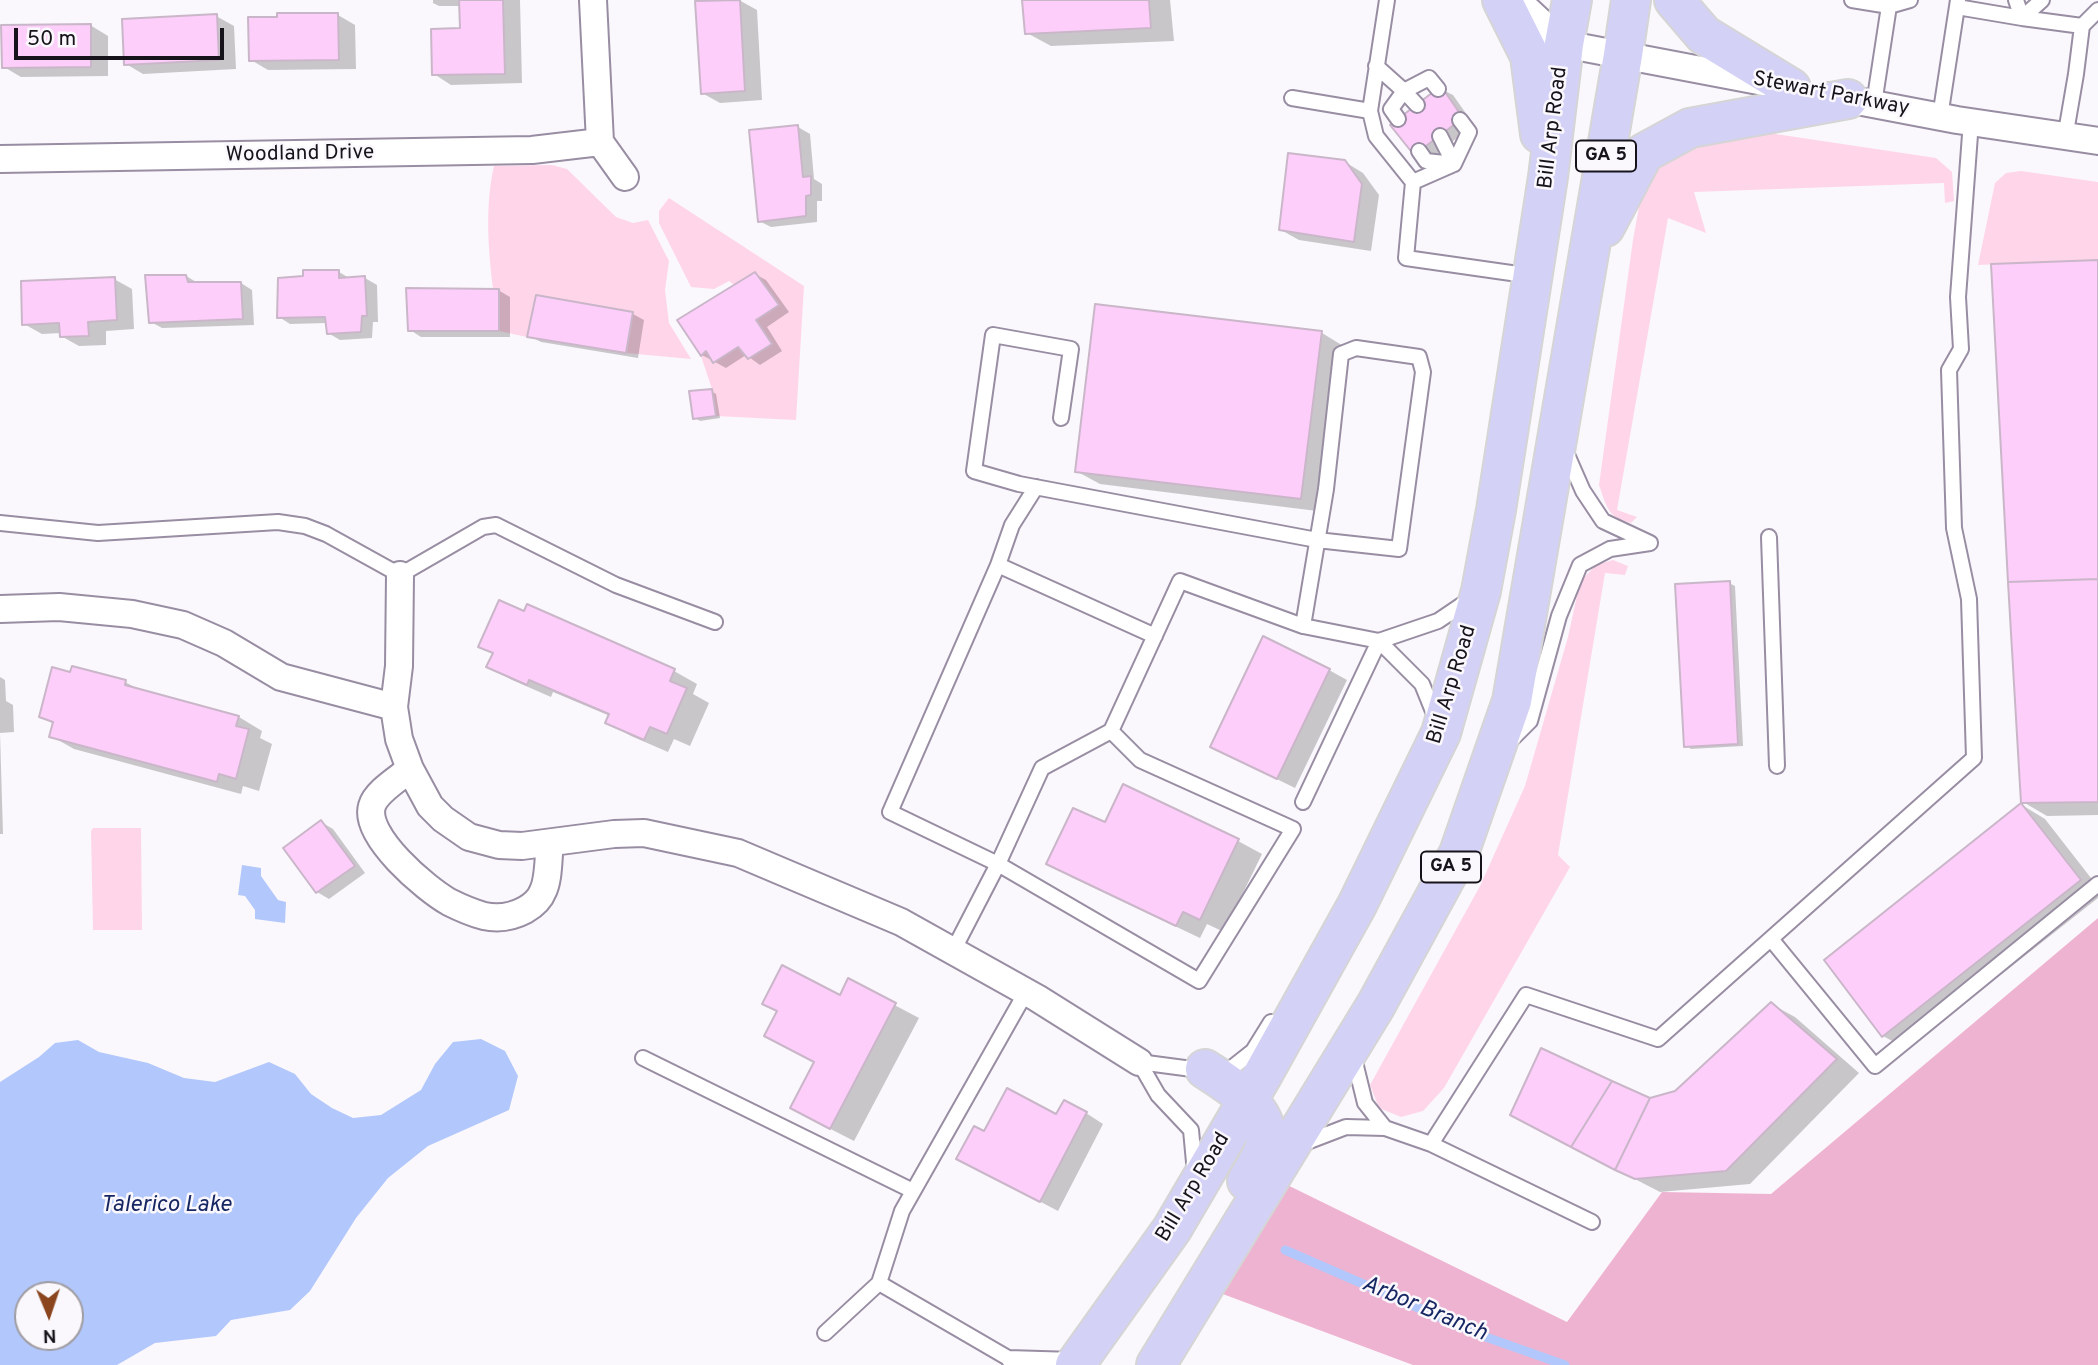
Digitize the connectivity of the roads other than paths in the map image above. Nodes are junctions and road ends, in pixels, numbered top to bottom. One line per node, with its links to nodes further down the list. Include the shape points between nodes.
1 (593, 0): 34 (street)
2 (1387, 0): 19 (lane)
3 (1502, 0): 39 (main road, via 1530,56)
4 (1517, 0): 17 (street)
5 (1572, 0): 17 (main road, Bill Arp Road / GA 5)
6 (1631, 0): 18 (main road, GA 5)
7 (1674, 0): 20 (main road, via 1704,35)
8 (1852, 0): 13 (lane)
9 (1910, 0): 13 (lane)
10 (2016, 0): 15 (lane)
11 (2042, 0): 15 (lane)
12 (1957, 3): 15 (lane); 27 (lane)
13 (1889, 6): 24 (lane)
14 (2098, 10): 16 (lane)
15 (2022, 19): 16 (lane)
16 (2082, 26): 32 (lane)
17 (1564, 44): 18 (street, Stewart Parkway); 39 (main road, Bill Arp Road / GA 5)
18 (1623, 55): 20 (street, Stewart Parkway); 41 (main road, GA 5)
19 (1376, 66): 22 (lane); 26 (lane)
20 (1791, 88): 24 (street, Stewart Parkway)
21 (1438, 89): 22 (lane, via 1429,78)
22 (1404, 91): 25 (lane); 28 (lane, via 1391,109)
23 (1292, 98): 26 (lane)
24 (1861, 101): 27 (street, Stewart Parkway); 41 (main road, via 1690,128 1644,153)
25 (1417, 105)
26 (1370, 111): 40 (lane, via 1376,136)
27 (1940, 117): 30 (street, Stewart Parkway)
28 (1398, 119)
29 (1460, 120): 37 (lane, via 1469,132)
30 (1972, 121): 32 (street, Stewart Parkway); 67 (lane, via 1958,297 1961,349 1949,370 1954,528 1969,599 1974,758)
31 (1440, 136): 37 (lane)
32 (2065, 138): 33 (street, Stewart Parkway)
33 (2098, 141)
34 (600, 142): 36 (street, Woodland Drive, via 533,150); 38 (street)
35 (1419, 151): 37 (lane, via 1426,161)
36 (0, 159)
37 (1454, 164): 40 (lane)
38 (625, 177)
39 (1548, 177): 42 (main road, Bill Arp Road / GA 5)
40 (1413, 182): 42 (lane, via 1406,258)
41 (1589, 256): 44 (main road, GA 5)
42 (1533, 276): 51 (main road, Bill Arp Road / GA 5)
43 (1061, 418): 45 (lane, via 1071,349 993,335 974,471)
44 (1558, 435): 60 (main road, GA 5, via 1512,701); 60 (lane, via 1583,491 1603,521 1650,543 1610,549 1580,565 1559,616 1530,721)
45 (1036, 487): 48 (lane); 49 (lane, via 1012,525)
46 (0, 523): 50 (lane, via 99,533 278,522 326,534)
47 (1769, 537): 61 (lane)
48 (1317, 540): 48 (lane, via 1399,549 1423,372 1419,356 1356,348 1341,354); 54 (lane)
49 (998, 565): 55 (lane); 65 (lane, via 890,812)
50 (400, 575): 53 (lane, via 483,527 496,525 616,585); 57 (street)
51 (1481, 591): 56 (lane, via 1438,621); 59 (main road, Bill Arp Road / GA 5)
52 (0, 609): 57 (street, via 59,607 132,614 183,625 281,677)
53 (715, 622)
54 (1303, 626): 55 (lane, via 1180,581); 56 (lane)
55 (1155, 635): 58 (lane)
56 (1379, 641): 59 (lane, via 1422,684); 63 (lane)
57 (394, 707): 62 (street)
58 (1111, 732): 65 (lane, via 1042,768); 65 (lane, via 1140,760 1293,829 1199,981)
59 (1441, 733): 75 (main road, Bill Arp Road / GA 5)
60 (1491, 759): 71 (main road, GA 5, via 1460,853)
61 (1777, 766)
62 (410, 769): 64 (street, via 430,806 468,837 499,845); 64 (street, via 378,796 371,807 373,821 386,846 419,881 450,902 483,916 504,918 533,905 544,891)
63 (1303, 802)
64 (550, 844): 68 (street, via 644,833 738,853 901,922)
65 (998, 864): 68 (lane)
66 (2098, 884): 67 (lane, via 1875,1066)
67 (1771, 939): 77 (lane, via 1658,1039 1526,995)
68 (953, 951): 69 (street)
69 (1026, 992): 73 (street); 80 (lane)
70 (1280, 1009): 74 (lane, via 1253,1051 1230,1070)
71 (1351, 1045): 76 (lane, via 1365,1103); 78 (main road, GA 5)
72 (643, 1058): 80 (lane)
73 (1139, 1062): 74 (lane); 79 (lane, via 1158,1096 1191,1130)
74 (1205, 1069): 75 (main road)
75 (1247, 1101): 79 (main road, Bill Arp Road / GA 5); 82 (main road, via 1266,1126 1265,1148 1236,1201)
76 (1385, 1128): 77 (lane); 78 (lane, via 1346,1127)
77 (1431, 1144): 81 (lane)
78 (1288, 1149): 82 (main road, GA 5)
79 (1196, 1189): 86 (main road, Bill Arp Road / GA 5)
80 (913, 1191): 83 (lane)
81 (1592, 1222)
82 (1224, 1252): 87 (main road, GA 5)
83 (879, 1283): 84 (lane); 85 (lane)
84 (825, 1333)
85 (1010, 1361): 86 (lane)
86 (1077, 1362)
87 (1156, 1365)

